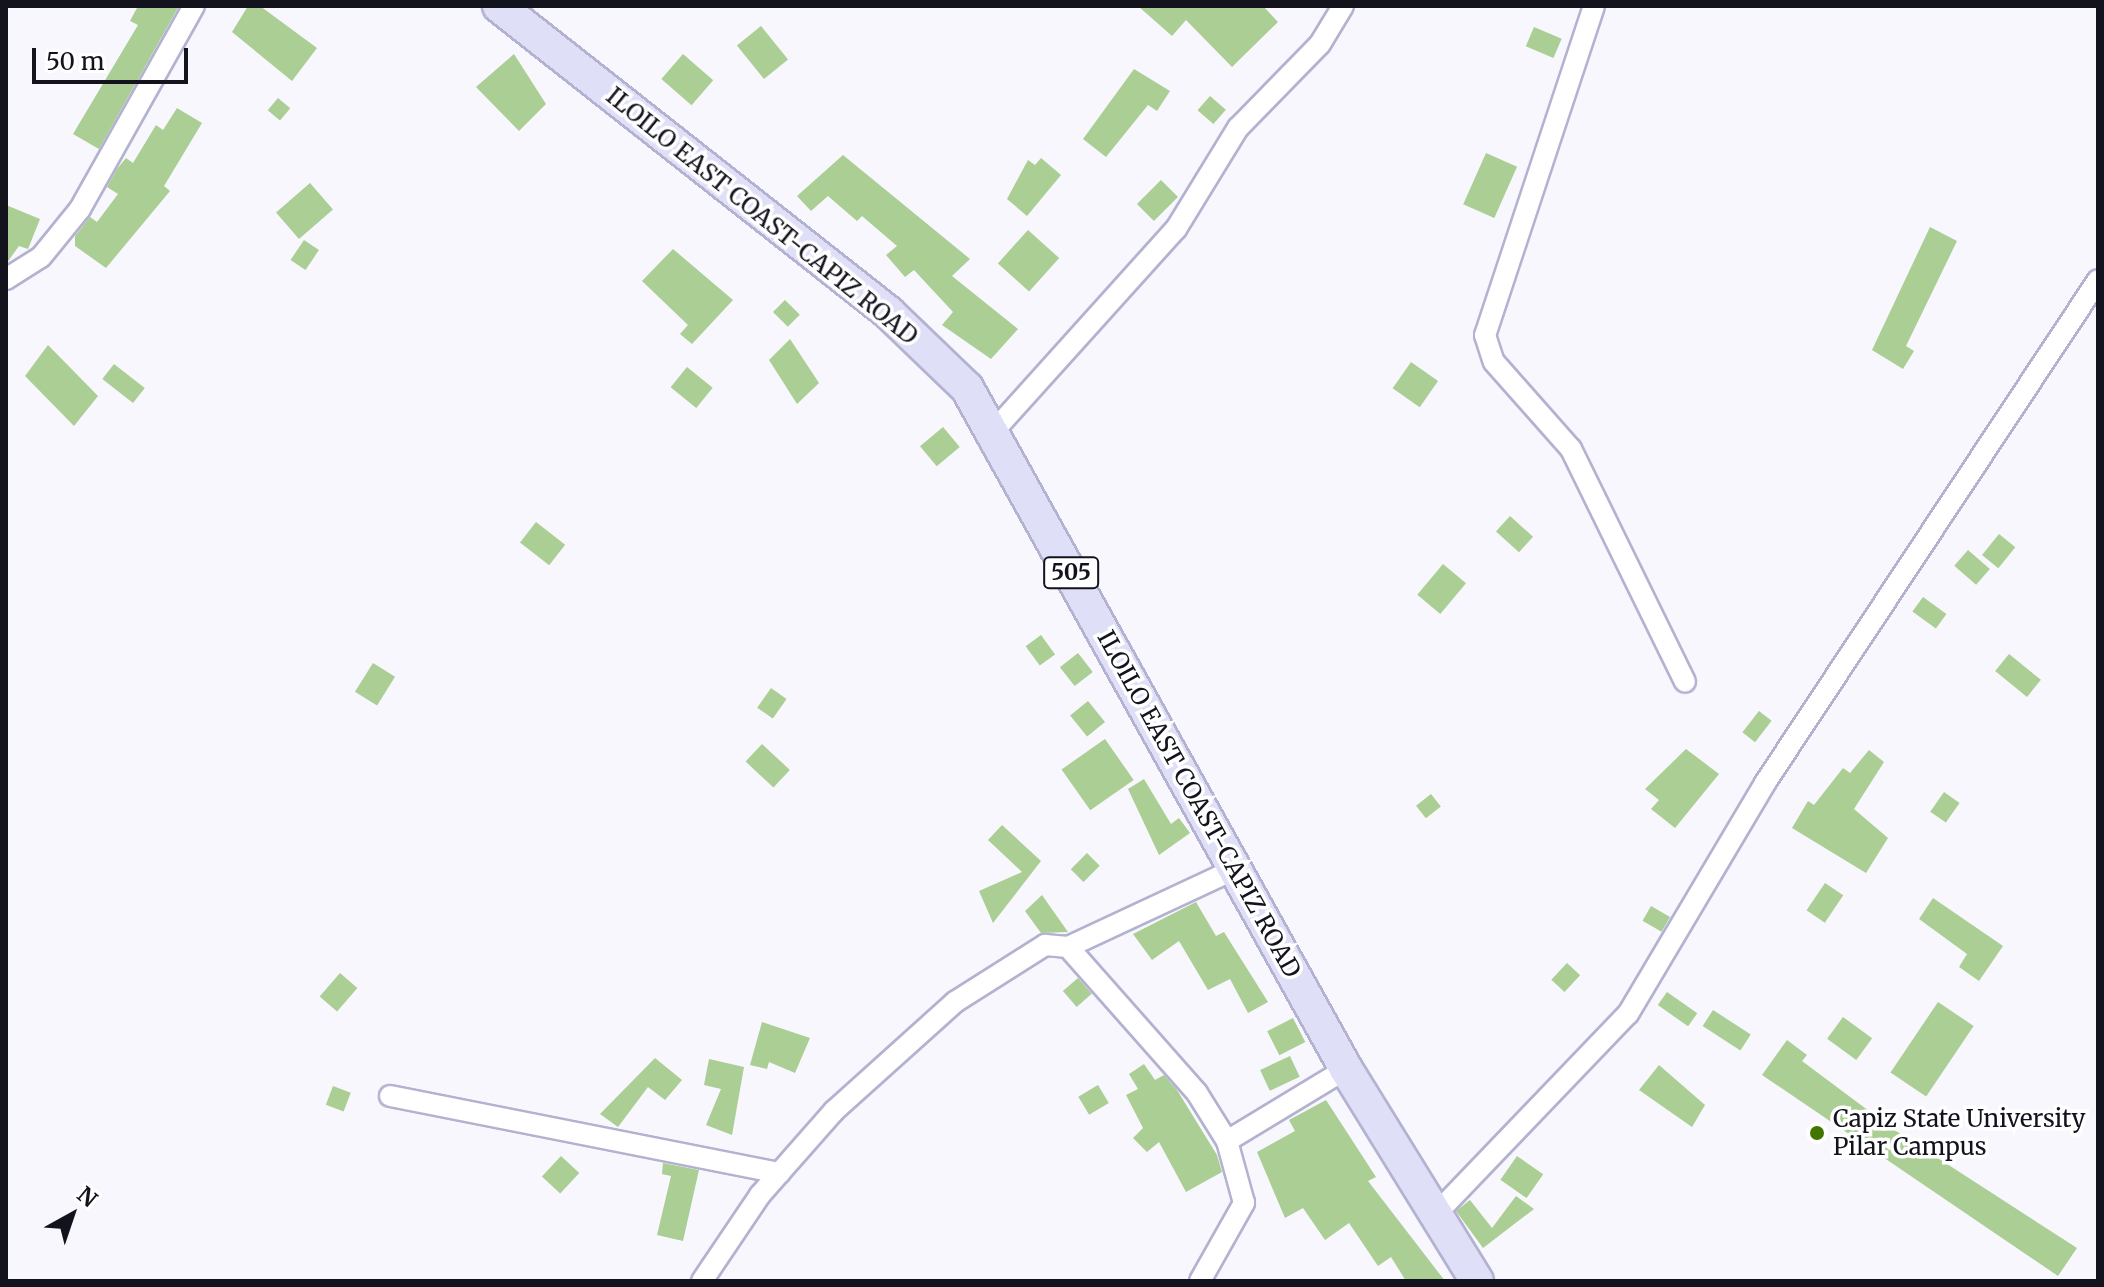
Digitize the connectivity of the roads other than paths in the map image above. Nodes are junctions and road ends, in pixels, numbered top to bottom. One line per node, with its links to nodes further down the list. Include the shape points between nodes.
1 (194, 6): 5 (street, via 80,209 41,257)
2 (499, 6): 7 (main road, ILOILO EAST COAST-CAPIZ ROAD / 505, via 889,313 967,388)
3 (1343, 6): 7 (street, via 1320,44 1238,128 1176,229)
4 (1594, 6): 8 (street, via 1485,335 1494,362 1571,449)
5 (6, 279)
6 (2098, 280): 15 (street, via 1773,770 1628,1014)
7 (992, 433): 9 (main road, ILOILO EAST COAST-CAPIZ ROAD / 505)
8 (1685, 682)
9 (1235, 869): 10 (street); 11 (main road, ILOILO EAST COAST-CAPIZ ROAD / 505)
10 (1068, 947): 13 (street, via 1197,1093); 14 (street, via 1045,945 955,1002 834,1111)
11 (1346, 1069): 13 (street); 15 (main road, ILOILO EAST COAST-CAPIZ ROAD / 505)
12 (390, 1096): 14 (street)
13 (1227, 1141): 17 (street, via 1244,1203)
14 (779, 1173): 16 (street)
15 (1434, 1216): 18 (main road, ILOILO EAST COAST-CAPIZ ROAD / 505)
16 (702, 1281)
17 (1200, 1281)
18 (1477, 1281)

